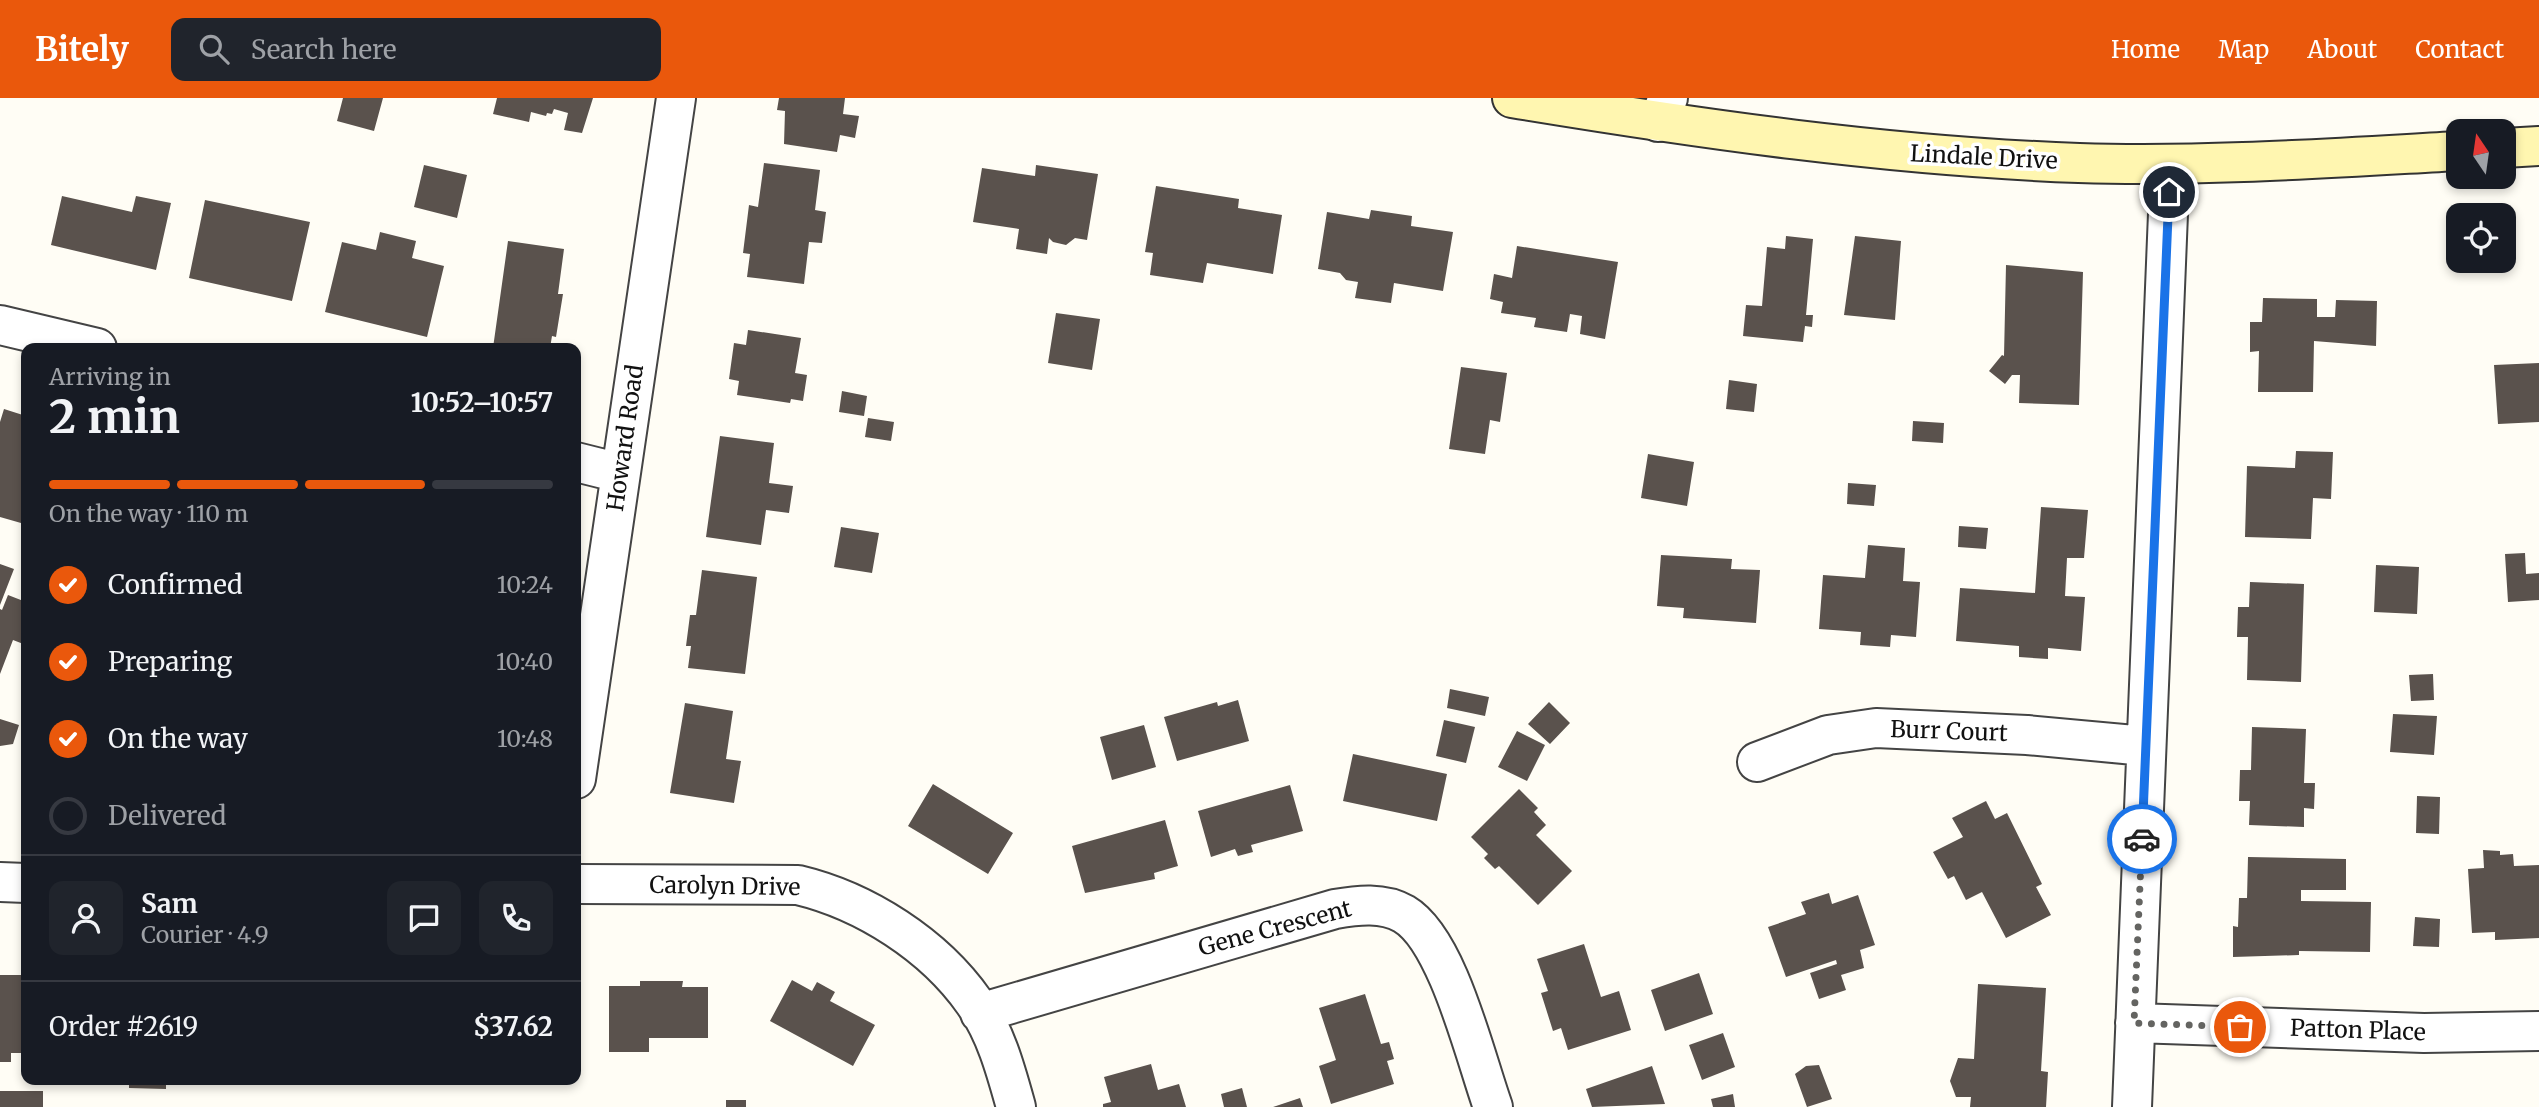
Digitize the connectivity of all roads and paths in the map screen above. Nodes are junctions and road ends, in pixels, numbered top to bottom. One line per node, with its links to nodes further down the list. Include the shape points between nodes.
1 (676, 98): 11 (street, Howard Road)
2 (1512, 98): 3 (street, Lindale Drive)
3 (1663, 110): 7 (street, Lindale Drive, via 1885,151)
4 (2539, 146): 5 (street)
5 (2516, 147)
6 (2446, 152): 7 (street, Lindale Drive)
7 (2170, 164): 13 (street)
8 (0, 325): 9 (street)
9 (76, 343)
10 (581, 463): 11 (street)
11 (620, 473): 12 (street, Howard Road)
12 (581, 744)
13 (2145, 746): 14 (street, Burr Court, via 1876,728 1828,735); 19 (street)
14 (1757, 762)
15 (0, 883): 16 (street)
16 (21, 883)
17 (581, 884): 18 (street, Carolyn Drive, via 779,883 823,891 887,922 929,954 946,968)
18 (980, 1013): 21 (street, Carolyn Drive, via 1000,1054); 22 (street, Gene Crescent, via 1335,909 1373,905 1402,913 1419,926 1441,957)
19 (2134, 1023): 20 (street, Patton Place, via 2424,1033); 23 (street)
20 (2539, 1031)
21 (1016, 1107)
22 (1493, 1107)
23 (2132, 1107)

